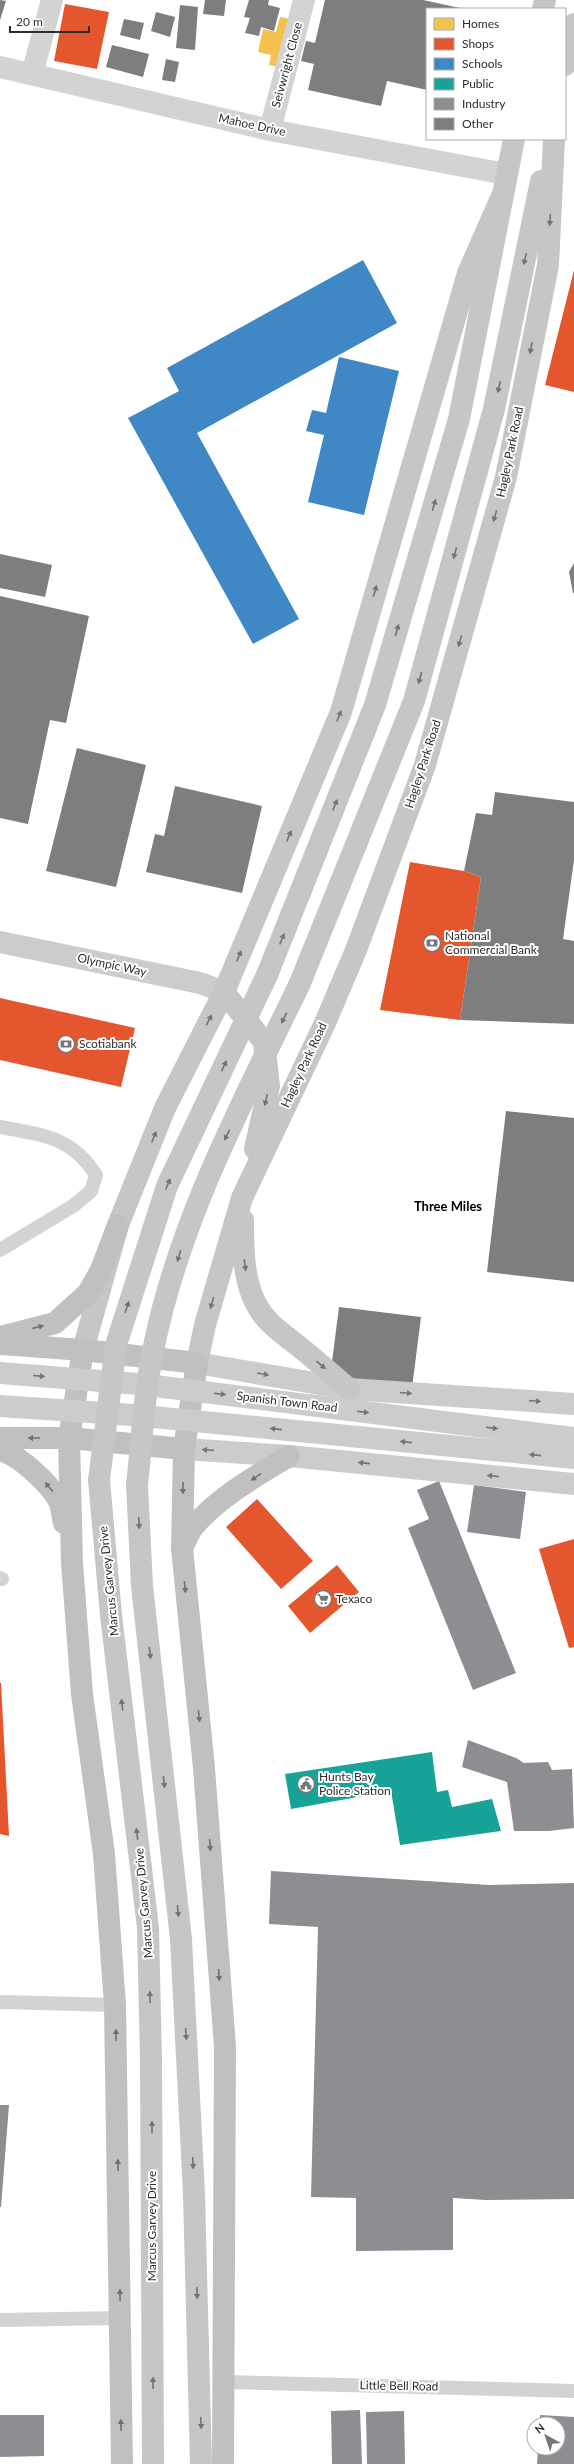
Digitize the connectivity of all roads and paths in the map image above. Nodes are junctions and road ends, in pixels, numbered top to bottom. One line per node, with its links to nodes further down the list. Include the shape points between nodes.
1 (52, 0): 6 (street)
2 (304, 0): 7 (street, Seivwright Close)
3 (573, 37): 4 (main road)
4 (566, 62)
5 (0, 67): 6 (street, Mahoe Drive)
6 (32, 74): 7 (street, Mahoe Drive)
7 (270, 130): 11 (street, Mahoe Drive)
8 (514, 140): 11 (main road)
9 (550, 140): 45 (main road, Hagley Park Road, one-way to 45, bridge, via 494,409 414,701 300,983 222,1147 186,1235 153,1347 137,1484 142,1586 181,1939 194,2194)
10 (554, 140): 16 (main road, Hagley Park Road, one-way to 16, via 548,265 506,477 425,765 356,950)
11 (506, 174): 12 (main road)
12 (502, 196): 14 (main road, one-way to 12, via 341,712 468,273); 44 (main road, Marcus Garvey Drive, one-way to 12, bridge, via 152,2067 148,1928 99,1480 116,1345 167,1186 267,975 376,705 459,419)
13 (0, 942): 14 (main road, Olympic Way, via 200,983)
14 (224, 992): 16 (main road, one-way to 16, via 264,1042 269,1086); 17 (main road, one-way to 14, via 165,1108)
15 (0, 1127): 18 (lane, via 57,1138 87,1161 96,1175 91,1191 73,1206)
16 (242, 1198): 22 (main road, Hagley Park Road, one-way to 22, via 205,1325); 24 (main road, one-way to 24, via 243,1252 247,1281 256,1304 271,1326)
17 (118, 1225): 19 (highway, one-way to 17, via 55,1323 88,1293 101,1270); 21 (main road)
18 (0, 1250)
19 (0, 1337)
20 (0, 1344): 21 (highway, Spanish Town Road)
21 (83, 1350): 22 (highway, Spanish Town Road); 28 (highway)
22 (197, 1363): 24 (main road, Spanish Town Road, one-way to 24); 30 (highway)
23 (0, 1373): 29 (main road, Spanish Town Road, one-way to 29, bridge, via 140,1384)
24 (349, 1389): 25 (main road, Spanish Town Road, one-way to 25)
25 (574, 1404)
26 (0, 1406): 33 (main road, one-way to 26, bridge, via 133,1414)
27 (0, 1438): 28 (highway, one-way to 27)
28 (69, 1438): 30 (highway); 36 (highway)
29 (574, 1438)
30 (184, 1449): 32 (main road, one-way to 30); 35 (highway, one-way to 35)
31 (0, 1450): 36 (highway, one-way to 31, via 59,1503 49,1486 32,1471)
32 (289, 1456): 34 (main road, one-way to 32); 35 (highway, one-way to 35, via 256,1476 214,1507 194,1527)
33 (574, 1458)
34 (574, 1484)
35 (182, 1548): 41 (highway, one-way to 41, via 204,1768 225,2046)
36 (72, 1563): 38 (highway, via 82,1694 104,1854)
37 (0, 2002): 38 (lane)
38 (115, 2006): 39 (highway, one-way to 38)
39 (120, 2318): 40 (lane); 43 (highway, one-way to 39)
40 (0, 2320)
41 (225, 2382): 42 (lane, Little Bell Road); 46 (highway)
42 (574, 2391)
43 (122, 2464)
44 (153, 2464)
45 (201, 2464)
46 (223, 2464)

